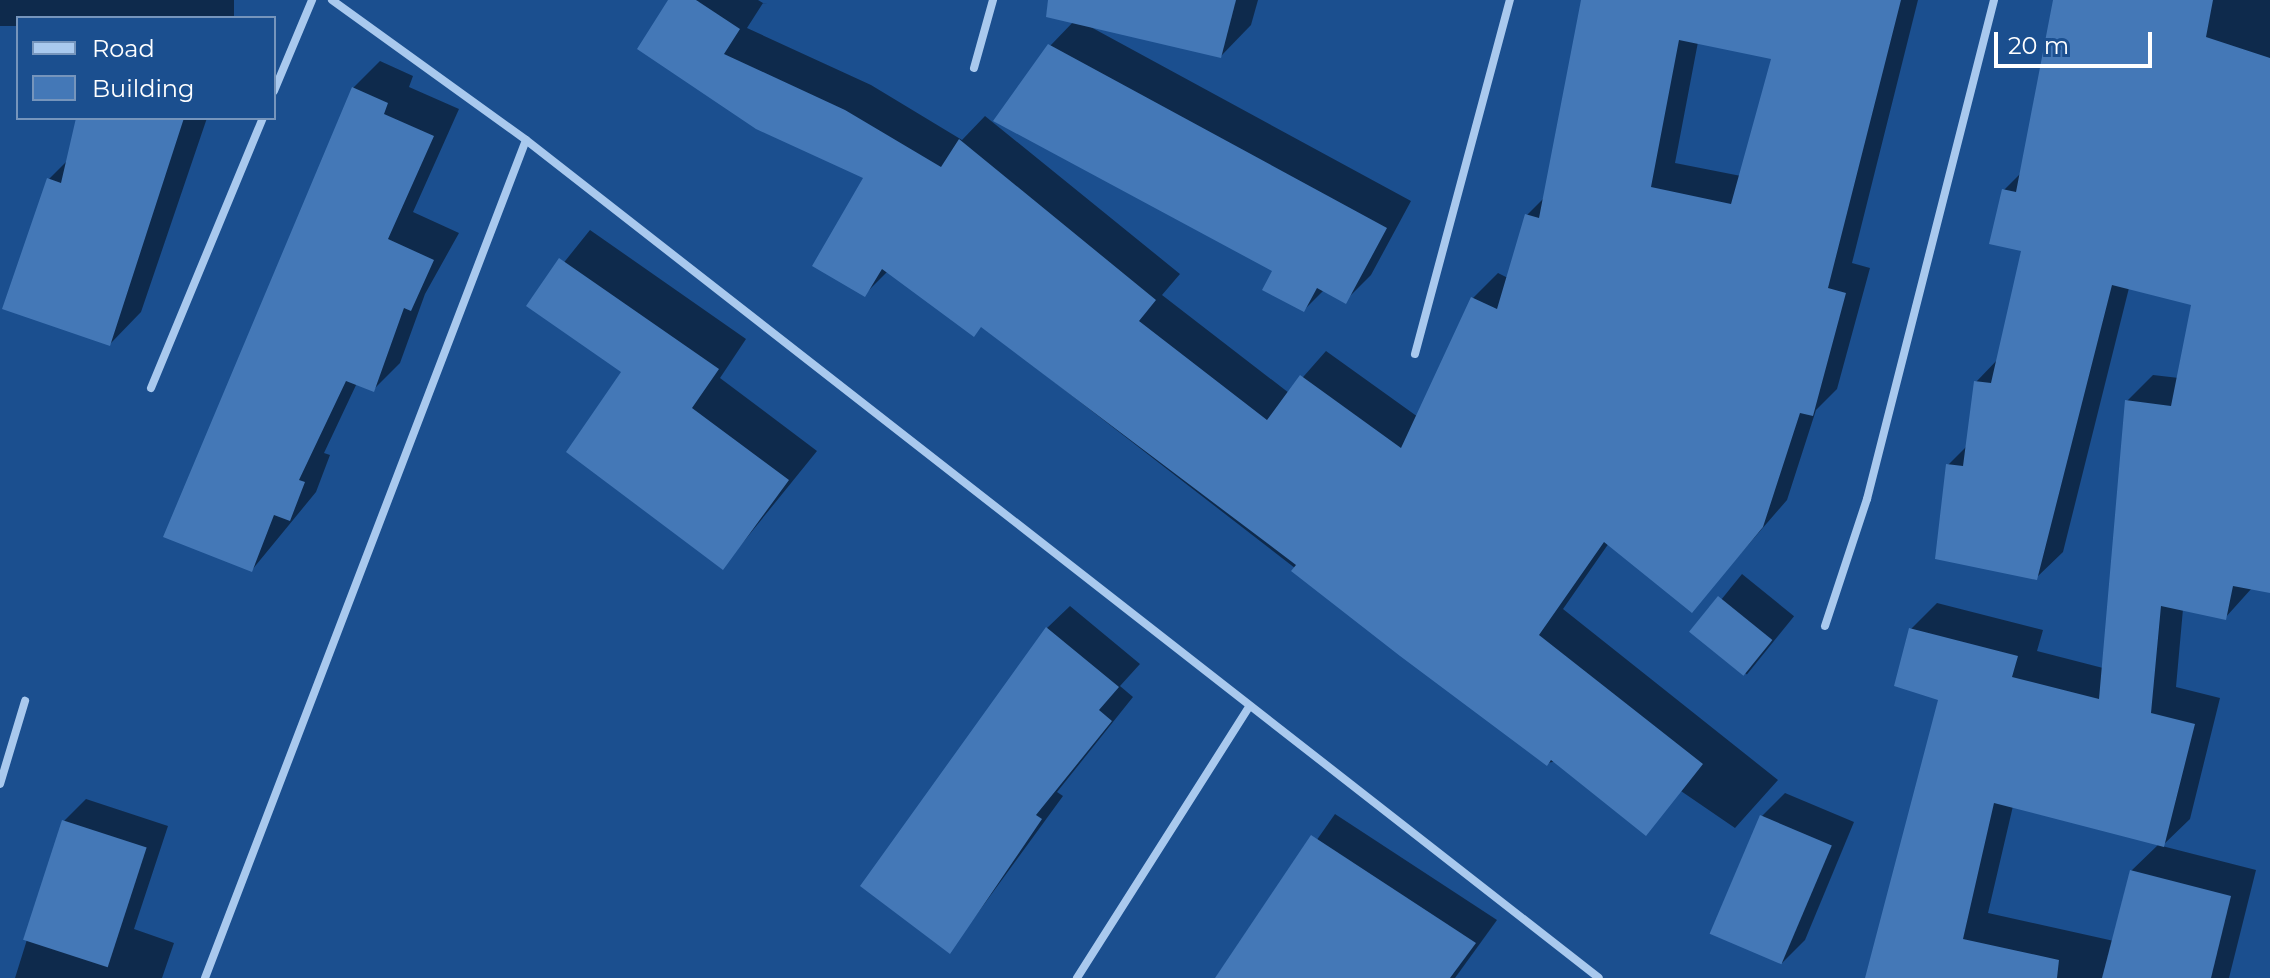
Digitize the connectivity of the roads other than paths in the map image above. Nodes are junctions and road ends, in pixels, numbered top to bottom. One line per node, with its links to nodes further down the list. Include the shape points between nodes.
1 (312, 0): 7 (street)
2 (332, 0): 9 (street)
3 (993, 0): 6 (street)
4 (1510, 0): 10 (street)
5 (1994, 0): 12 (street, via 1867,499)
6 (974, 68)
7 (276, 86)
8 (262, 120): 11 (street)
9 (526, 140): 14 (street); 16 (street)
10 (1415, 354)
11 (151, 388)
12 (1825, 626)
13 (25, 701): 15 (street)
14 (1249, 707): 17 (street); 18 (street)
15 (0, 784)
16 (205, 978)
17 (1077, 978)
18 (1599, 978)

